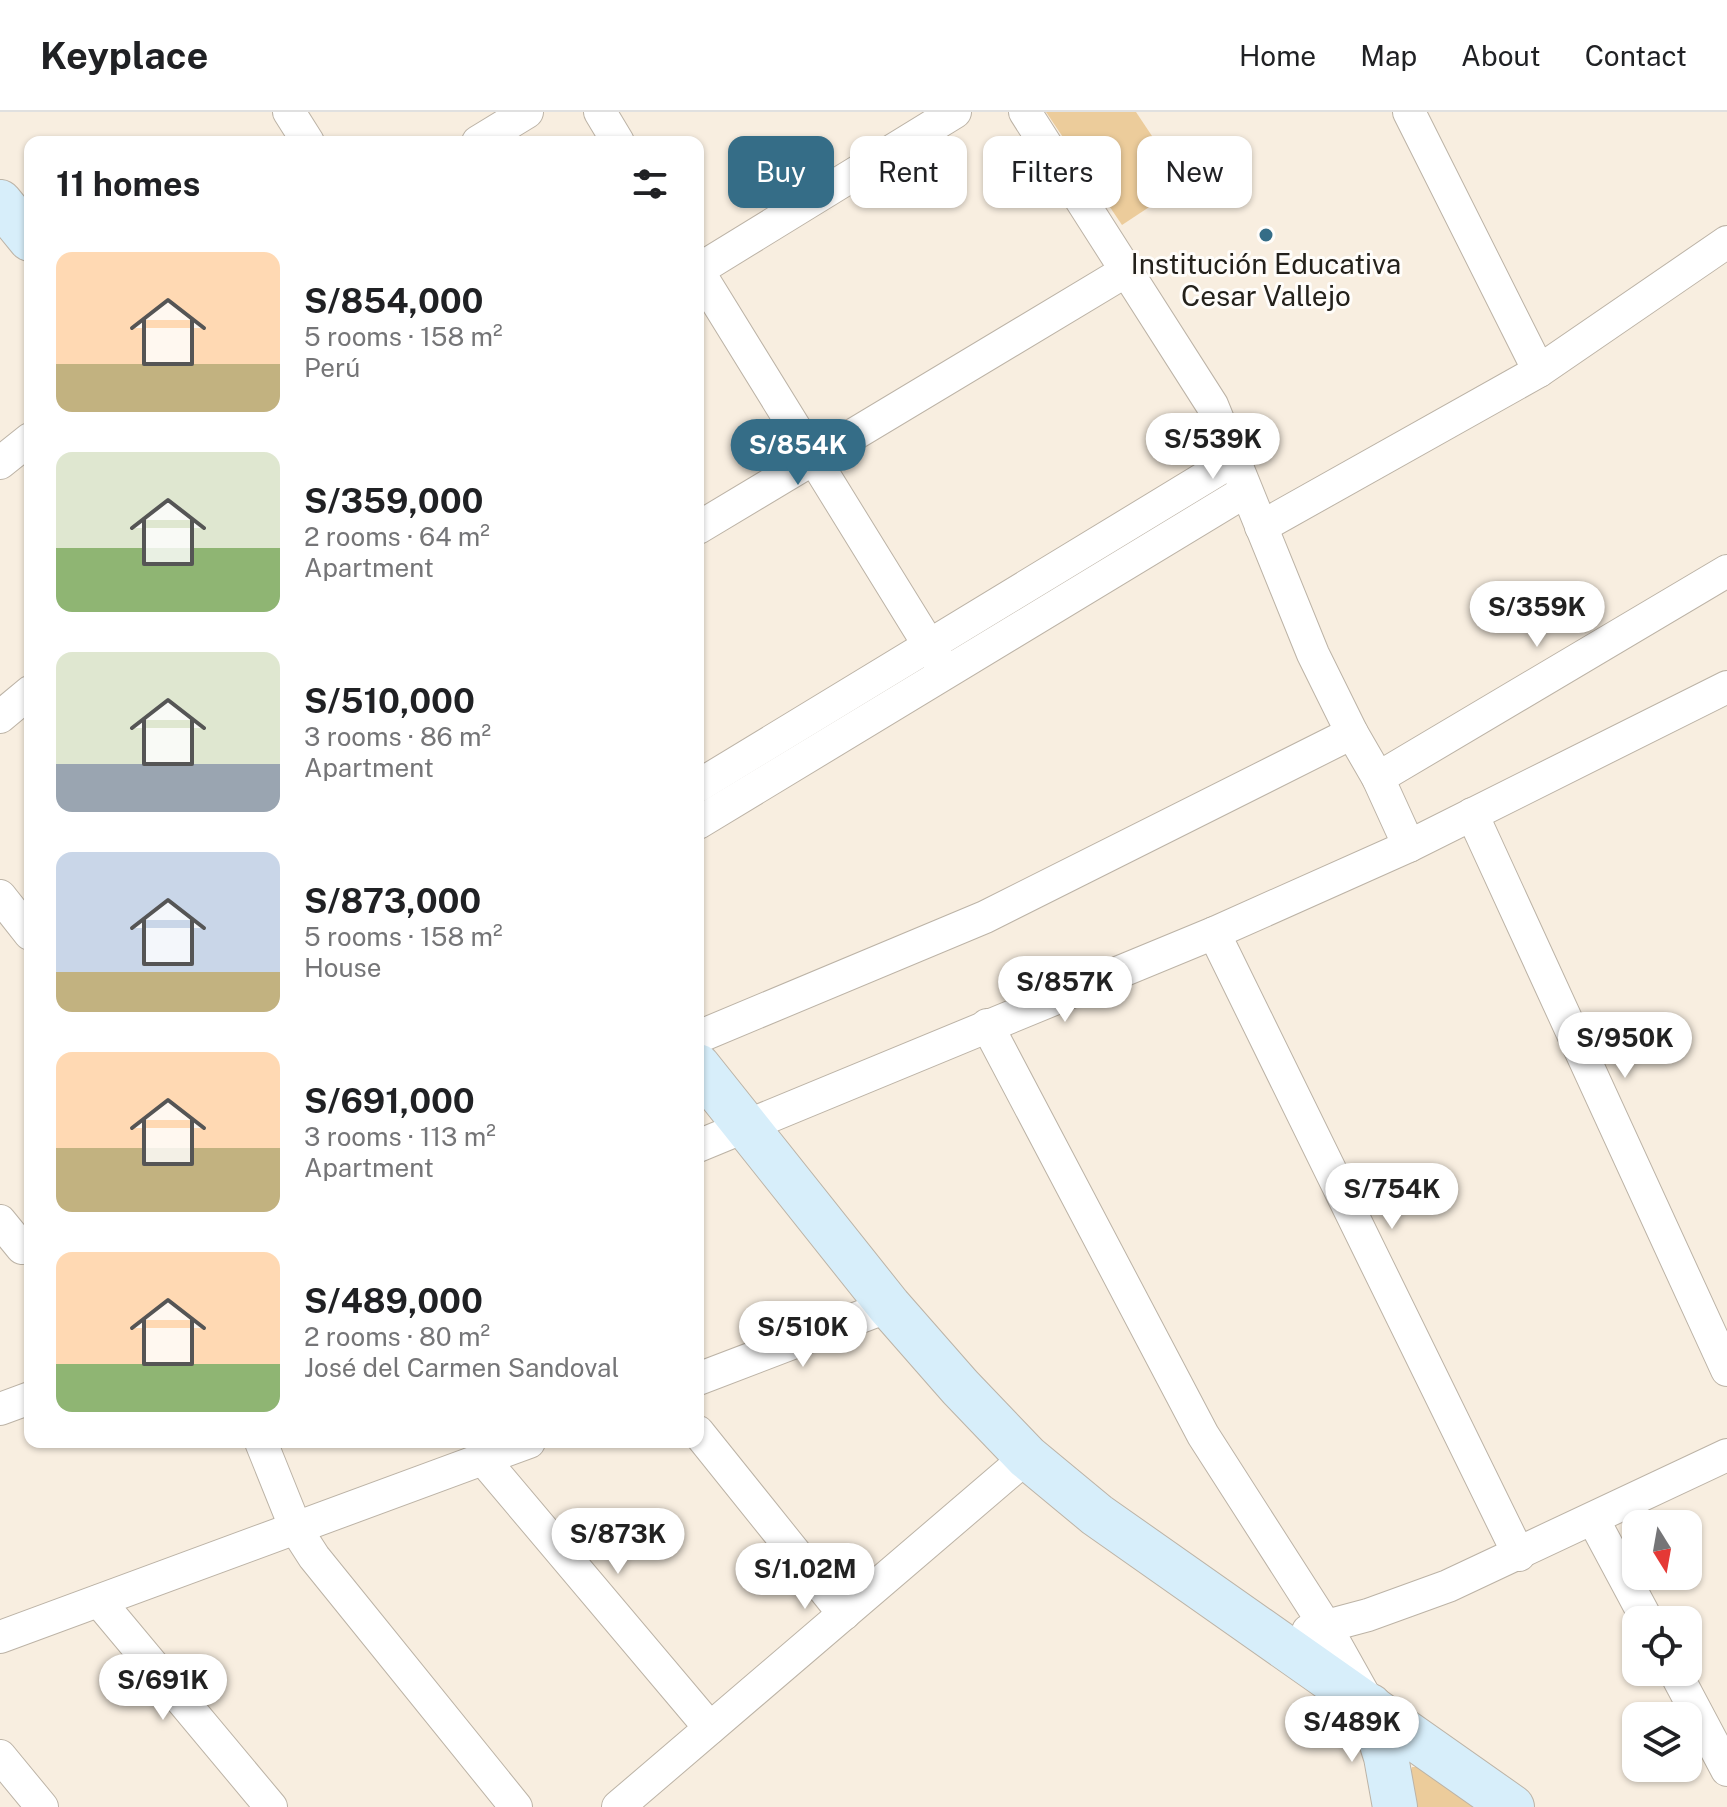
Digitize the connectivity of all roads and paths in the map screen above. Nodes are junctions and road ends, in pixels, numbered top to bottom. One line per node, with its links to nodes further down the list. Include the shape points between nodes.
1 (289, 112): 7 (street)
2 (527, 112): 8 (street)
3 (600, 112): 9 (street)
4 (955, 112): 13 (street)
5 (1025, 112): 14 (street)
6 (1409, 112): 16 (street)
7 (304, 136)
8 (488, 136)
9 (614, 136)
10 (0, 202): 11 (street)
11 (24, 232)
12 (1727, 242): 16 (street)
13 (704, 266)
14 (1126, 271): 18 (street); 19 (street, via 1212,405)
15 (704, 280): 18 (street)
16 (1539, 371): 23 (street)
17 (24, 444): 20 (street)
18 (814, 459): 22 (street); 25 (street)
19 (1234, 460): 21 (street); 25 (street)
20 (0, 463)
21 (1246, 491): 23 (street); 25 (street)
22 (704, 524)
23 (1261, 527): 29 (street)
24 (1727, 571): 30 (street)
25 (938, 659): 31 (street); 33 (street)
26 (1727, 687): 32 (street)
27 (24, 697): 28 (street)
28 (0, 717)
29 (1352, 733): 30 (street); 39 (street, via 985,917)
30 (1378, 778): 34 (street)
31 (704, 783)
32 (1472, 814): 34 (street); 46 (street)
33 (704, 819)
34 (1409, 846): 37 (street)
35 (0, 896): 36 (street)
36 (24, 926)
37 (1214, 933): 38 (street); 58 (street)
38 (987, 1025): 41 (street); 62 (street, via 1203,1435)
39 (704, 1034)
40 (704, 1073): 41 (street)
41 (747, 1127): 42 (street); 45 (street)
42 (704, 1144)
43 (0, 1221): 44 (street)
44 (17, 1250)
45 (889, 1306): 47 (street); 54 (street)
46 (1727, 1370)
47 (704, 1377)
48 (24, 1400): 49 (street)
49 (0, 1409)
50 (704, 1439): 61 (street)
51 (263, 1448): 57 (street)
52 (513, 1448): 55 (street)
53 (1727, 1455): 56 (street)
54 (1027, 1457): 61 (street); 64 (street, via 1097,1515)
55 (483, 1459): 57 (street); 67 (street)
56 (1593, 1519): 58 (street); 60 (street)
57 (296, 1529): 59 (street); 72 (street)
58 (1519, 1555): 62 (street, via 1448,1586)
59 (99, 1601): 63 (street); 71 (street)
60 (1640, 1606)
61 (844, 1614): 67 (street)
62 (1326, 1627): 64 (street); 66 (street)
63 (0, 1637)
64 (1273, 1638): 66 (street)
65 (1682, 1686): 69 (street)
66 (1370, 1706): 74 (street); 75 (street)
67 (710, 1728): 73 (street)
68 (0, 1756): 70 (street)
69 (1727, 1770)
70 (42, 1807)
71 (271, 1807)
72 (516, 1807)
73 (618, 1807)
74 (1395, 1807)
75 (1512, 1807)

